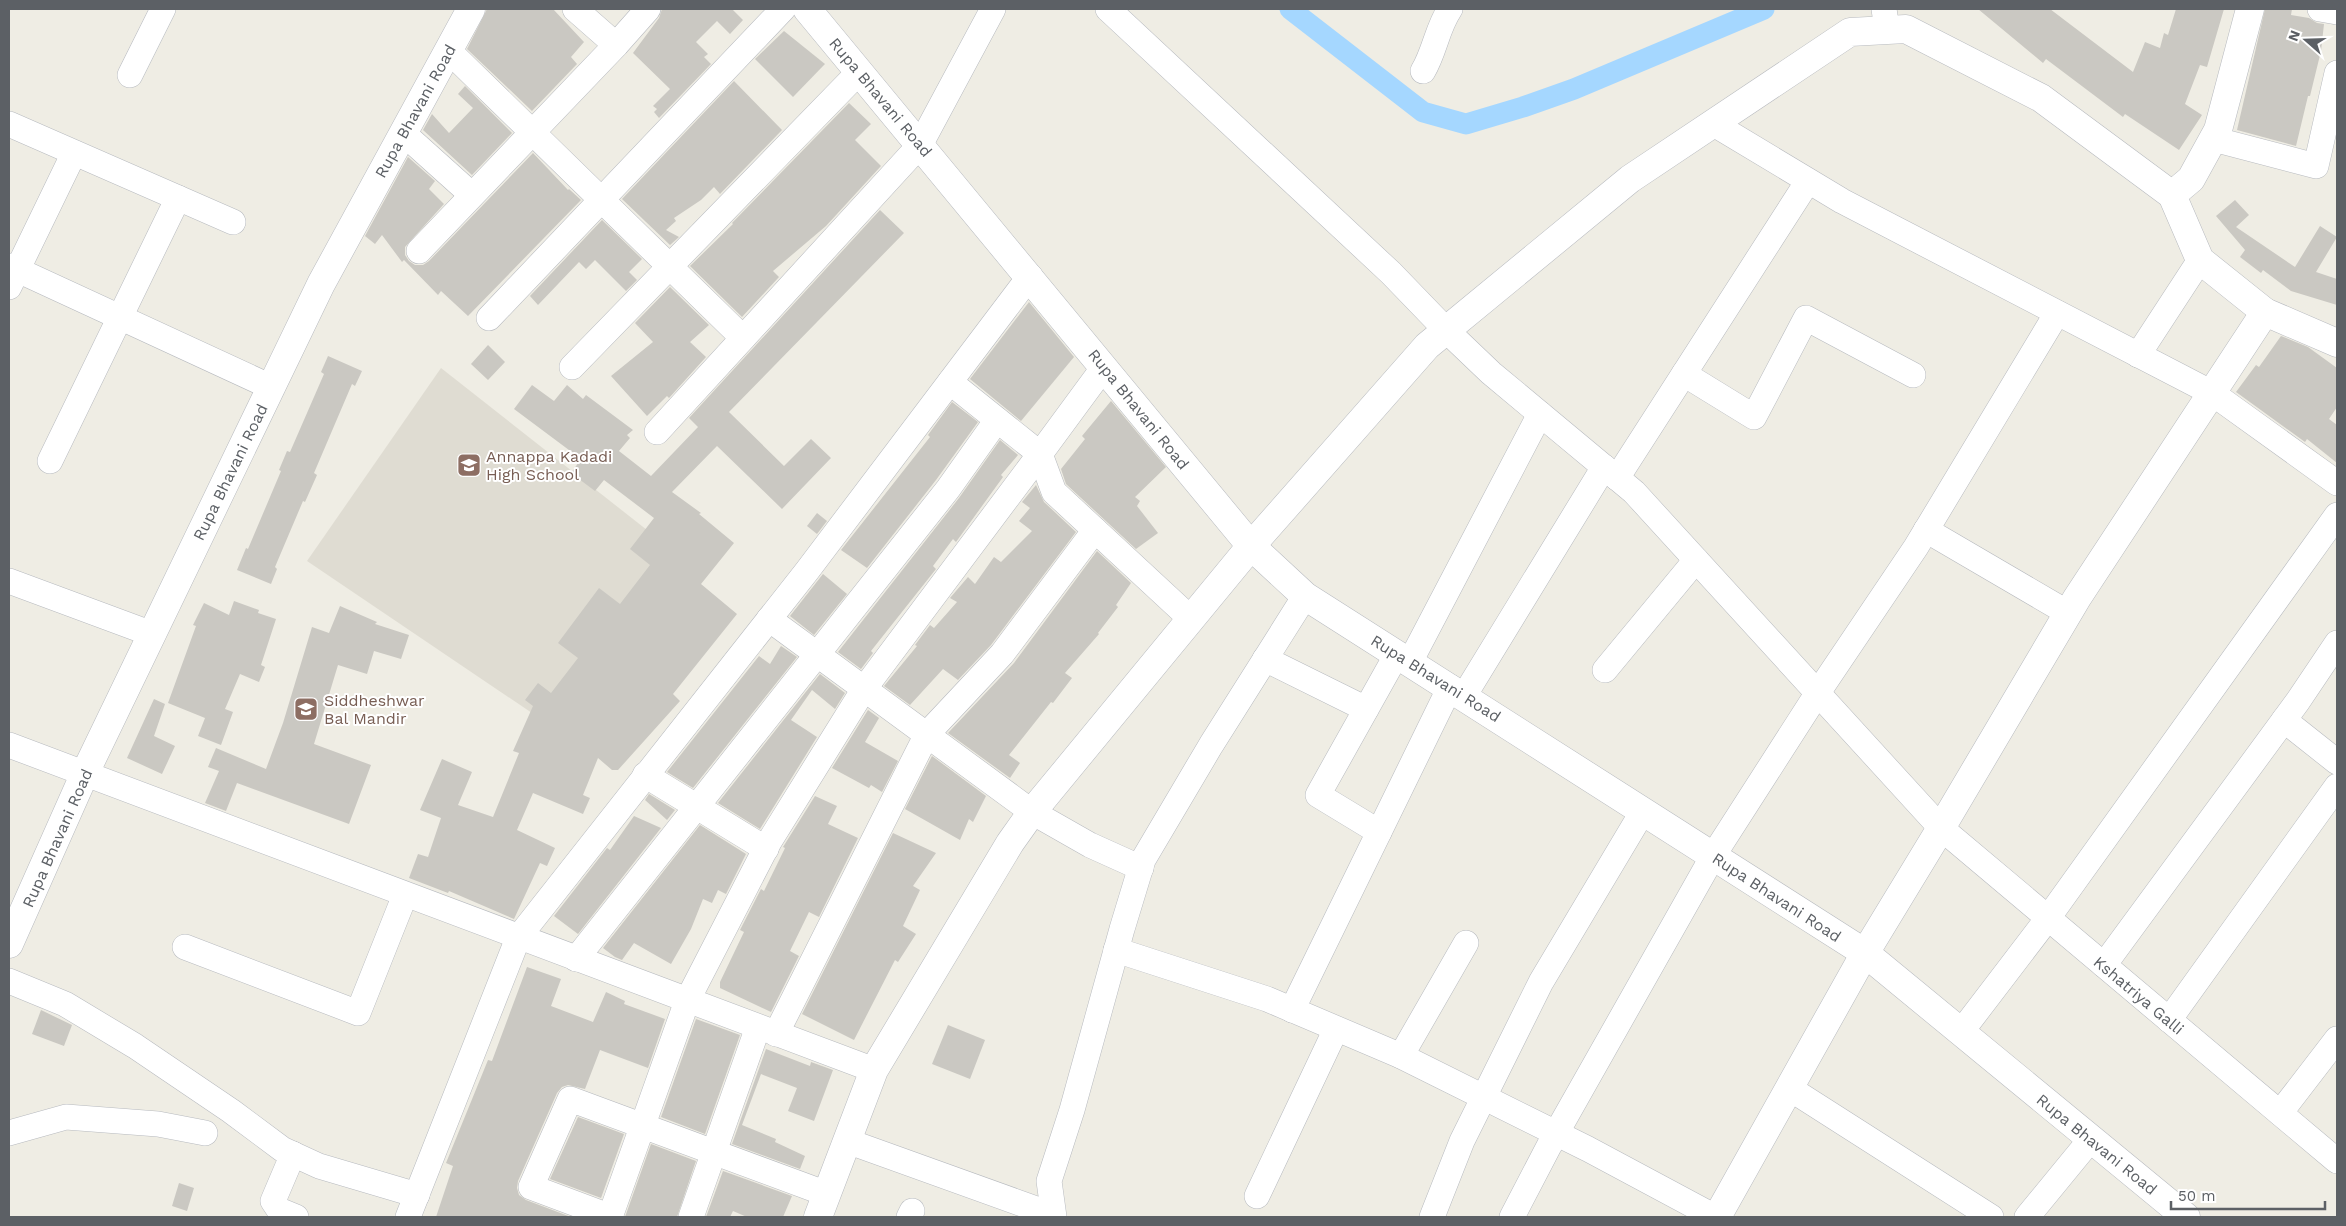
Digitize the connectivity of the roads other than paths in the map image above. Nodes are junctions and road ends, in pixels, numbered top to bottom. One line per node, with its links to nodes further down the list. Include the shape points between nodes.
1 (163, 9): 19 (street)
2 (471, 9): 15 (street, Rupa Bhavani Road)
3 (575, 9): 14 (street)
4 (648, 9): 14 (street)
5 (783, 9): 31 (street)
6 (807, 9): 17 (street, Rupa Bhavani Road)
7 (993, 9): 25 (street)
8 (1108, 9): 42 (street, Kshatriya Galli, via 1391,273)
9 (1450, 9): 16 (street, via 1444,17 1432,57)
10 (2250, 9): 24 (street)
11 (2320, 9): 12 (street)
12 (2337, 12)
13 (1886, 19): 21 (street, via 1850,32); 29 (street, via 2041,98)
14 (616, 45): 22 (street)
15 (448, 50): 22 (street); 23 (street, Rupa Bhavani Road)
16 (1423, 71)
17 (859, 72): 25 (street, Rupa Bhavani Road); 35 (street)
18 (2337, 72): 24 (street, via 2316,166)
19 (130, 75)
20 (9, 124): 26 (street)
21 (1714, 124): 27 (street); 42 (street, via 1630,179)
22 (532, 132): 28 (street); 31 (street)
23 (403, 133): 28 (street); 51 (street, Rupa Bhavani Road, via 321,284)
24 (2213, 140): 29 (street, via 2191,179)
25 (920, 145): 37 (street, Rupa Bhavani Road); 43 (street)
26 (74, 153): 30 (street); 36 (street)
27 (1808, 181): 39 (street, via 1842,202); 48 (street)
28 (472, 195): 33 (street)
29 (2172, 195): 34 (street)
30 (178, 198): 32 (street); 40 (street)
31 (601, 200): 35 (street); 41 (street)
32 (233, 222)
33 (419, 251)
34 (2200, 260): 38 (street); 45 (street)
35 (669, 266): 43 (street); 46 (street)
36 (12, 274): 40 (street)
37 (1030, 276): 47 (street, Rupa Bhavani Road); 50 (street)
38 (2266, 312): 44 (street); 52 (street)
39 (2057, 313): 45 (street); 62 (street)
40 (120, 317): 51 (street); 57 (street)
41 (489, 318)
42 (1447, 331): 53 (street, Kshatriya Galli); 63 (street, via 1427,346)
43 (743, 338): 55 (street)
44 (2337, 343)
45 (2138, 355): 52 (street)
46 (572, 367)
47 (1104, 367): 56 (street); 63 (street, Rupa Bhavani Road)
48 (1684, 374): 49 (street, via 1754,417 1806,318); 58 (street)
49 (1913, 375)
50 (950, 382): 54 (street); 68 (street)
51 (271, 387): 70 (street, Rupa Bhavani Road)
52 (2212, 394): 59 (street); 67 (street)
53 (1540, 414): 58 (street, Kshatriya Galli); 73 (street)
54 (997, 420): 56 (street); 72 (street, via 948,489)
55 (657, 432)
56 (1040, 454): 61 (street, via 1054,492); 76 (street)
57 (50, 461)
58 (1611, 473): 64 (street, Kshatriya Galli, via 1634,492); 77 (street)
59 (2337, 483)
60 (2337, 515): 96 (street)
61 (1095, 530): 69 (street); 81 (street, via 1002,654)
62 (1926, 530): 67 (street); 78 (street)
63 (1251, 546): 66 (street, Rupa Bhavani Road); 69 (street)
64 (1696, 560): 75 (street); 78 (street, Kshatriya Galli)
65 (9, 581): 70 (street)
66 (1305, 596): 73 (street, Rupa Bhavani Road); 74 (street)
67 (2068, 613): 90 (street)
68 (769, 619): 72 (street); 85 (street)
69 (1191, 619): 89 (street)
70 (152, 634): 84 (street, Rupa Bhavani Road)
71 (2337, 643): 80 (street)
72 (816, 653): 76 (street); 87 (street)
73 (1403, 658): 77 (street, Rupa Bhavani Road); 79 (street)
74 (1265, 659): 79 (street); 94 (street, via 1211,744)
75 (1605, 670)
76 (864, 688): 81 (street); 92 (street)
77 (1457, 692): 88 (street, Rupa Bhavani Road); 91 (street)
78 (1817, 694): 90 (street, Kshatriya Galli); 93 (street)
79 (1366, 709): 91 (street, via 1318,795)
80 (2284, 720): 83 (street); 104 (street)
81 (927, 734): 89 (street); 110 (street)
82 (9, 745): 84 (street)
83 (2333, 751)
84 (85, 773): 95 (street); 99 (street, Rupa Bhavani Road)
85 (645, 774): 87 (street); 97 (street)
86 (2337, 786): 108 (street)
87 (696, 806): 92 (street); 103 (street)
88 (1643, 811): 93 (street, Rupa Bhavani Road); 116 (street, via 1541,982)
89 (1032, 812): 94 (street); 114 (street, via 1010,843)
90 (1941, 828): 96 (street, Kshatriya Galli); 102 (street)
91 (1379, 832): 107 (street)
92 (766, 849): 106 (street)
93 (1713, 856): 102 (street, Rupa Bhavani Road); 121 (street)
94 (1141, 868): 101 (street)
95 (406, 895): 97 (street); 100 (street, via 358,1013)
96 (2048, 918): 104 (street, Kshatriya Galli); 111 (street)
97 (518, 938): 103 (street); 128 (street)
98 (1466, 943): 113 (street)
99 (9, 944)
100 (185, 947)
101 (1116, 950): 107 (street); 130 (street, via 1049,1181)
102 (1865, 953): 111 (street, Rupa Bhavani Road); 115 (street)
103 (576, 959): 106 (street)
104 (2104, 965): 108 (street, Kshatriya Galli)
105 (9, 981): 125 (street, via 65,1004 135,1046)
106 (687, 1000): 110 (street); 118 (street)
107 (1292, 1010): 109 (street)
108 (2169, 1020): 117 (street, Kshatriya Galli)
109 (1336, 1029): 113 (street); 127 (street)
110 (767, 1030): 114 (street); 124 (street)
111 (1961, 1032): 122 (street, Rupa Bhavani Road)
112 (2337, 1040): 117 (street)
113 (1401, 1056): 116 (street)
114 (874, 1070): 123 (street)
115 (1789, 1088): 136 (street); 137 (street)
116 (1484, 1097): 121 (street); 134 (street, via 1462,1141)
117 (2280, 1113): 126 (street, Kshatriya Galli)
118 (643, 1126): 124 (street); 132 (street); 132 (street, via 570,1099 531,1187)
119 (9, 1133): 120 (street, via 66,1117 158,1124)
120 (205, 1133)
121 (1557, 1133): 135 (street); 136 (street)
122 (2091, 1139): 138 (street); 139 (street, Rupa Bhavani Road)
123 (847, 1141): 129 (street); 130 (street)
124 (714, 1152): 129 (street); 133 (street)
125 (293, 1154): 128 (street); 131 (street, via 273,1201 279,1210)
126 (2337, 1159)
127 (1257, 1196)
128 (412, 1206)
129 (823, 1206)
130 (1054, 1216)
131 (296, 1217)
132 (611, 1217)
133 (691, 1217)
134 (1432, 1217)
135 (1512, 1217)
136 (1716, 1217)
137 (1991, 1217)
138 (2027, 1217)
139 (2186, 1217)

